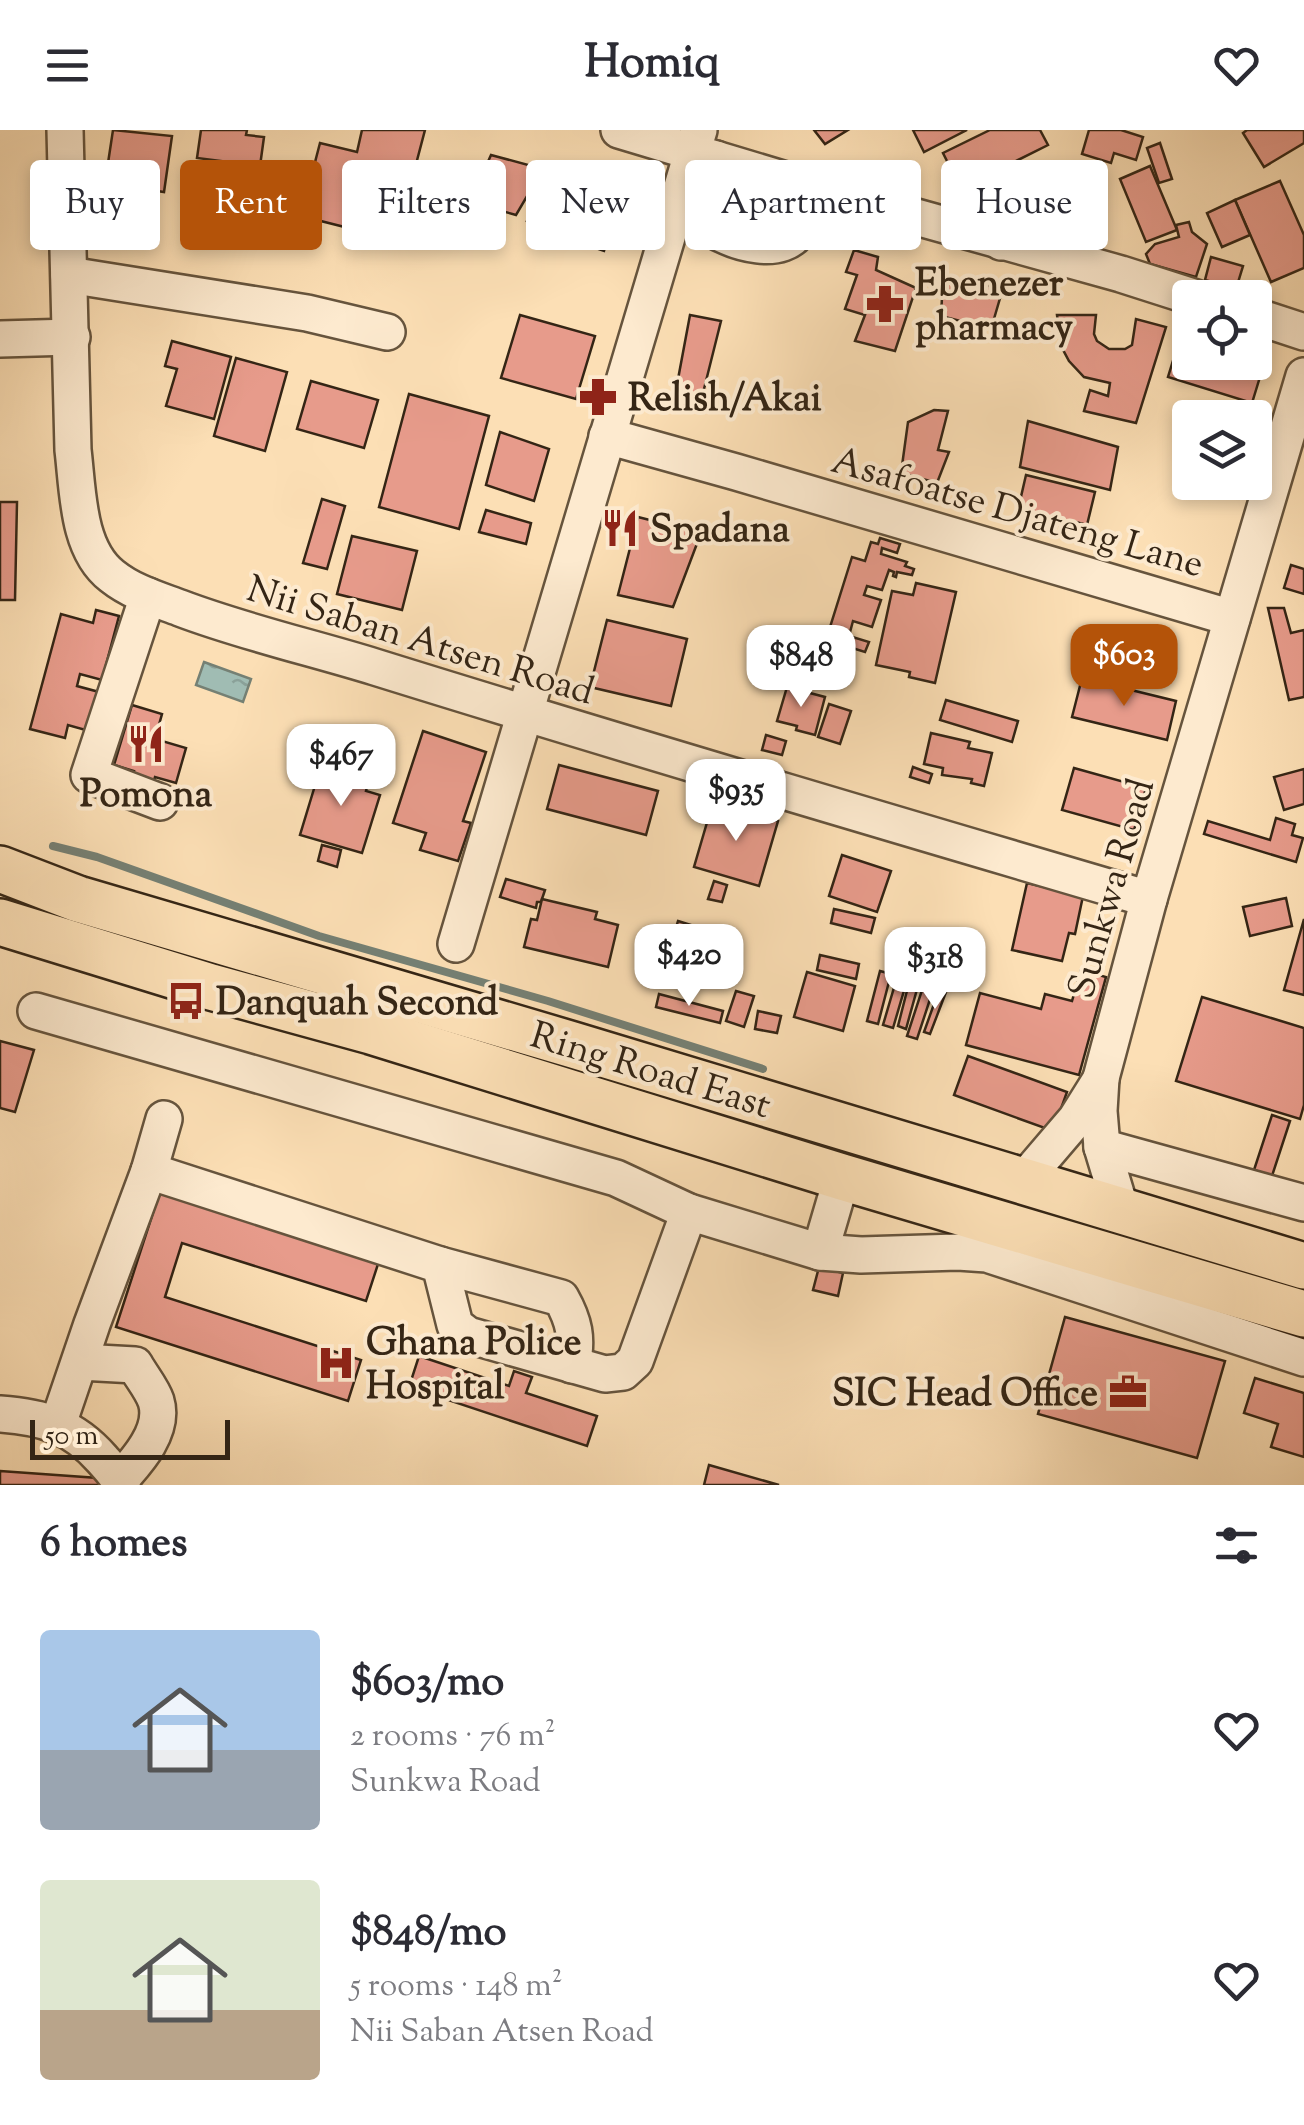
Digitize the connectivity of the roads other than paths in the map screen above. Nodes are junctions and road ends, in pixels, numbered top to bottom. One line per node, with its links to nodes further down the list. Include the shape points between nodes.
1 (65, 130): 6 (street, Nii Saban Atsen Road)
2 (619, 130): 3 (street)
3 (702, 147): 4 (street); 14 (street)
4 (737, 160)
5 (1031, 250): 7 (street)
6 (68, 275): 9 (street); 11 (street, Nii Saban Atsen Road)
7 (1172, 290)
8 (1272, 322): 10 (street)
9 (388, 332)
10 (1304, 332)
11 (72, 337): 12 (street); 15 (street, Nii Saban Atsen Road, via 74,450 88,542 108,574)
12 (0, 339)
13 (1304, 376): 16 (street, Sunkwa Road)
14 (608, 436): 16 (street, Asafoatse Djateng Lane); 17 (street)
15 (148, 596): 17 (street, Nii Saban Atsen Road, via 214,622); 18 (street, via 89,775)
16 (1232, 618): 20 (street, Sunkwa Road)
17 (524, 714): 20 (street, Nii Saban Atsen Road); 22 (street)
18 (160, 802)
19 (0, 869): 24 (main road, Ring Road East)
20 (1148, 900): 25 (street, Sunkwa Road)
21 (0, 922): 24 (main road, Ring Road East, via 211,987)
22 (456, 944)
23 (36, 1011): 33 (street, via 616,1178)
24 (379, 1011): 29 (main road, Ring Road East); 30 (main road, Ring Road East)
25 (1102, 1078): 27 (street, Sunkwa Road); 30 (street, Sunkwa Road)
26 (164, 1118): 28 (street)
27 (1102, 1147): 31 (street); 32 (street, Sunkwa Road)
28 (149, 1171): 35 (street); 39 (street)
29 (842, 1177): 34 (street); 37 (main road, Ring Road East)
30 (1023, 1181): 32 (main road, Ring Road East)
31 (1304, 1203)
32 (1121, 1210): 36 (main road, Ring Road East)
33 (689, 1212): 34 (street); 40 (street, via 635,1360 624,1372 606,1374)
34 (820, 1252): 38 (street, via 987,1254)
35 (440, 1265): 40 (street, via 455,1324 468,1335); 40 (street, via 561,1298 577,1343)
36 (1304, 1266)
37 (1304, 1314)
38 (1304, 1358)
39 (80, 1362): 42 (street); 43 (street, via 135,1365 156,1401 156,1427)
40 (572, 1365)
41 (0, 1414): 42 (street)
42 (58, 1424): 43 (street, via 88,1443)
43 (121, 1483)

